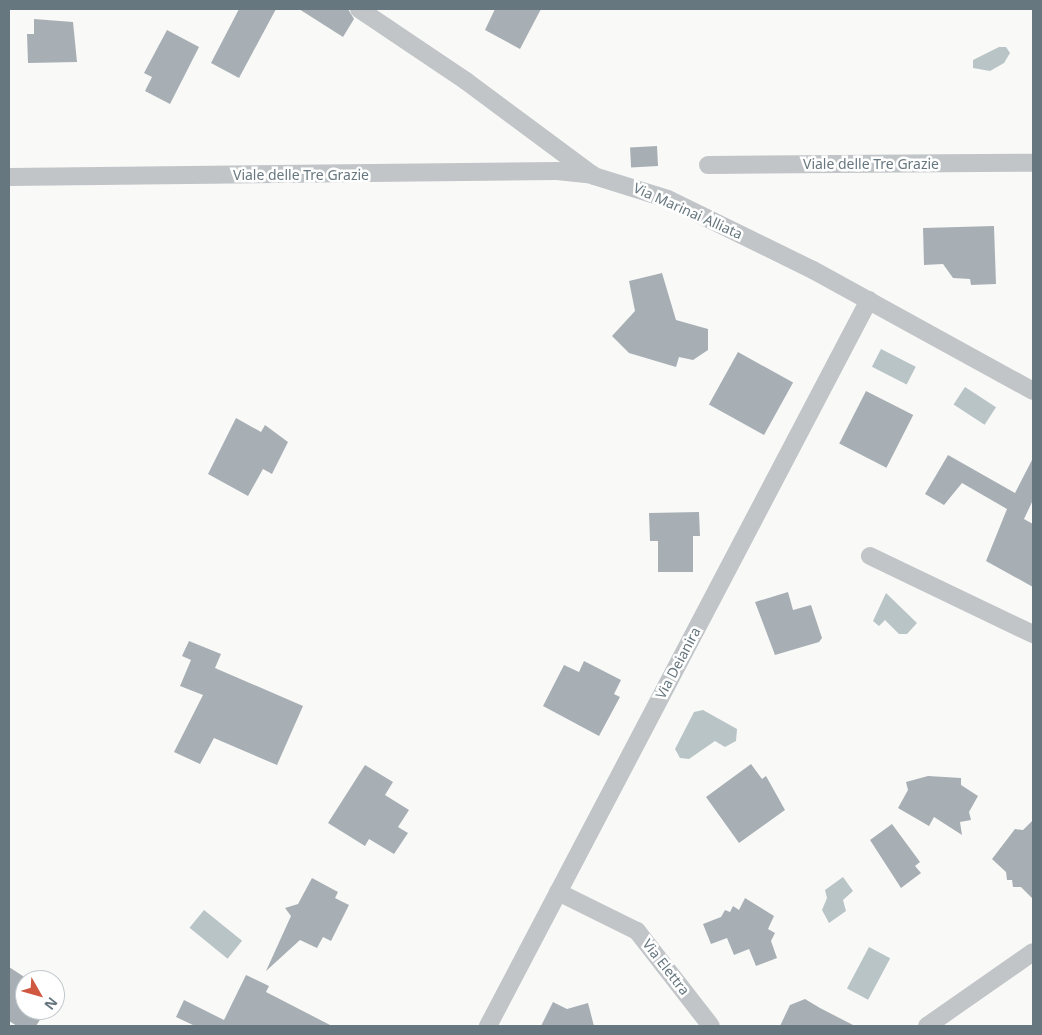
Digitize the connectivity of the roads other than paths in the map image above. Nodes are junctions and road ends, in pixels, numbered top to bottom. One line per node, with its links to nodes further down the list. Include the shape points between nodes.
1 (359, 9): 4 (street, Via Marinai Alliata, via 466,81)
2 (1033, 163): 3 (street, Viale delle Tre Grazie)
3 (708, 165)
4 (594, 176): 5 (street, Viale delle Tre Grazie, via 558,171); 6 (street, Via Marinai Alliata, via 668,199)
5 (9, 177)
6 (869, 300): 7 (street, Via Marinai Alliata); 10 (street, Via Deianira)
7 (1033, 391)
8 (870, 556): 9 (street)
9 (1033, 634)
10 (558, 892): 12 (street, Via Deianira); 13 (street, Via Elettra, via 637,930)
11 (1033, 952): 14 (street)
12 (488, 1026)
13 (711, 1026)
14 (927, 1026)

